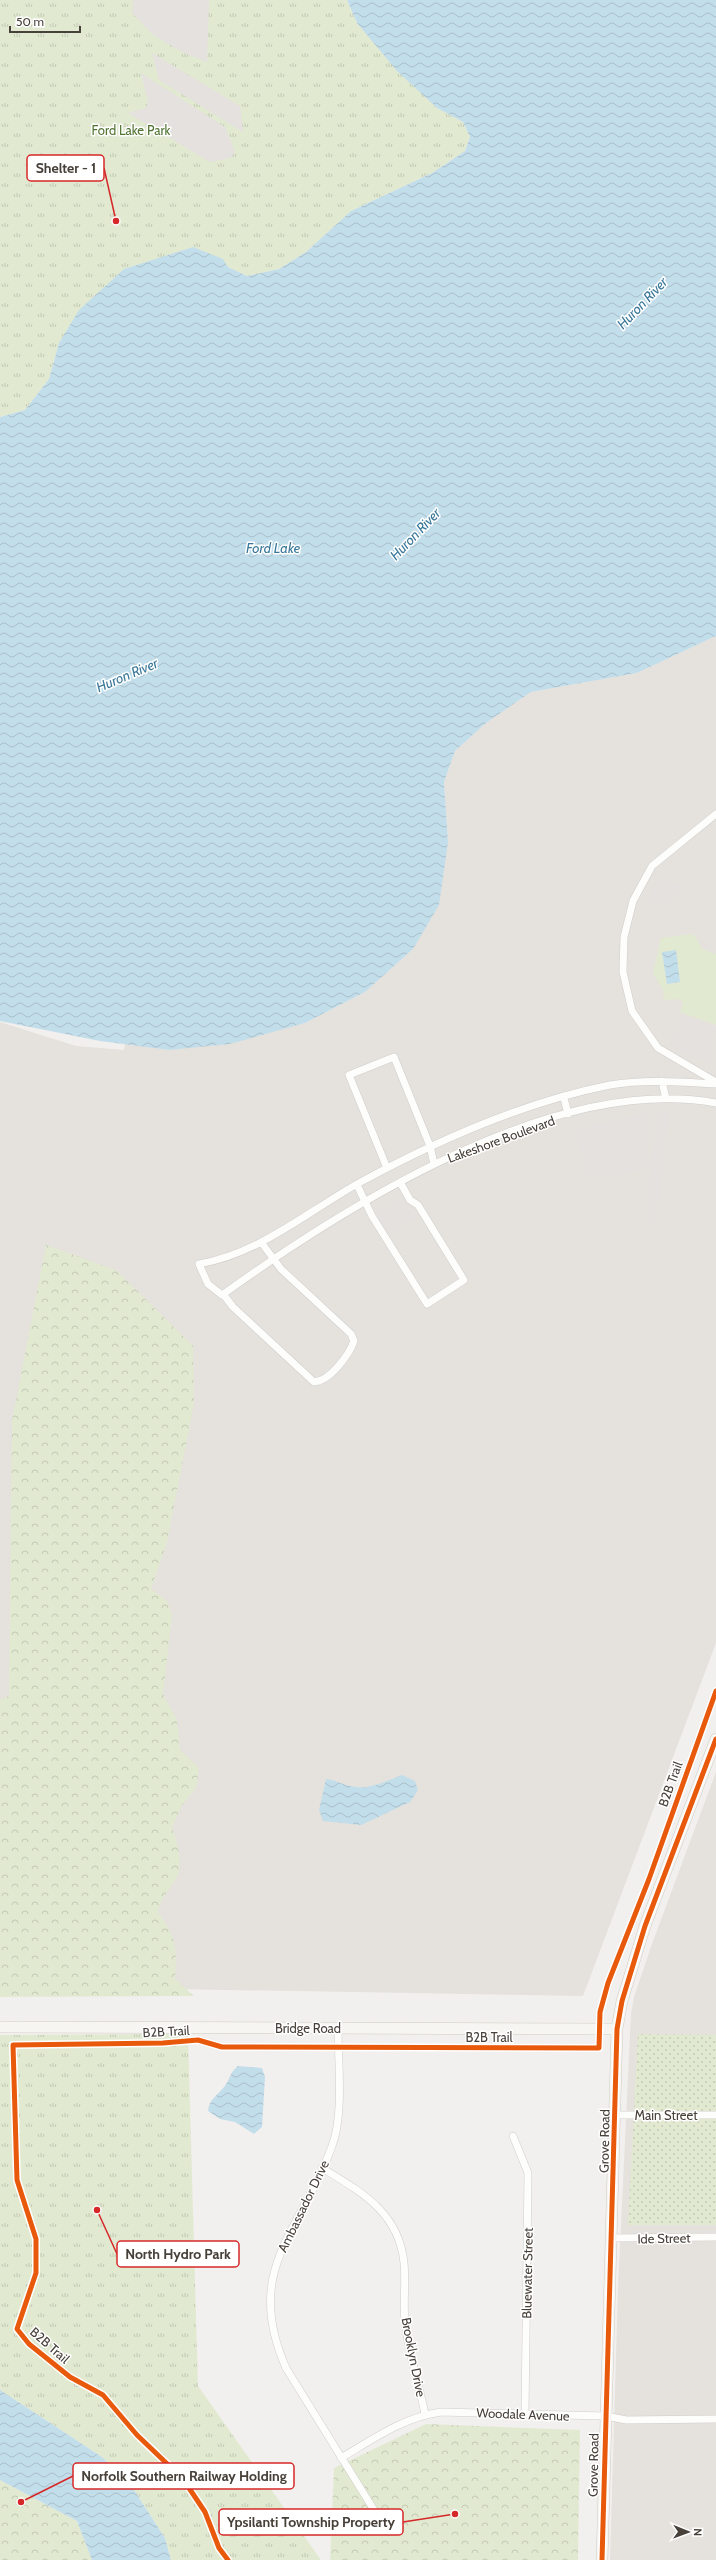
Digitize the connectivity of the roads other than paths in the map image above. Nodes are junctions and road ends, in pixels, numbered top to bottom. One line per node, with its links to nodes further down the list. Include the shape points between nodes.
1 (716, 814): 3 (street, via 652,866 633,901 624,937 623,972 632,1011 658,1048)
2 (662, 1081): 3 (street, Lakeshore Boulevard); 4 (street, Lakeshore Boulevard, via 611,1085); 5 (street)
3 (716, 1083)
4 (564, 1098): 7 (street, Lakeshore Boulevard); 8 (street, Lakeshore Boulevard, via 498,1119)
5 (666, 1099): 6 (street, Lakeshore Boulevard); 7 (street, Lakeshore Boulevard, via 600,1106)
6 (716, 1103)
7 (568, 1114): 9 (street, Lakeshore Boulevard, via 516,1131)
8 (430, 1146): 9 (street, Lakeshore Boulevard); 10 (street, Lakeshore Boulevard); 10 (street, via 394,1057 350,1075)
9 (434, 1164): 11 (street, Lakeshore Boulevard)
10 (387, 1168): 12 (street, Lakeshore Boulevard)
11 (400, 1182): 13 (street, Lakeshore Boulevard); 13 (street, via 410,1200 418,1204 464,1280 427,1304)
12 (357, 1185): 13 (street); 14 (street, Lakeshore Boulevard)
13 (364, 1201): 15 (street, Lakeshore Boulevard)
14 (261, 1242): 15 (street); 16 (street, Lakeshore Boulevard, via 222,1260 199,1264 208,1284 216,1292)
15 (272, 1258): 16 (street, Lakeshore Boulevard); 16 (street, via 346,1329 354,1341 350,1352 323,1380 314,1382 308,1379 233,1307)
16 (224, 1294)
17 (716, 1739): 20 (main road, Grove Road, via 645,1926 622,2001)
18 (0, 2027): 19 (main road, Bridge Road)
19 (338, 2028): 20 (main road, Bridge Road); 24 (street, Ambassador Drive, via 338,2126)
20 (617, 2029): 21 (main road, Grove Road)
21 (615, 2115): 22 (street, Main Street); 26 (main road, Grove Road)
22 (716, 2115)
23 (513, 2136): 28 (street, Bluewater Street, via 528,2173)
24 (322, 2168): 27 (street, Brooklyn Drive, via 367,2195 388,2220 401,2246 404,2264 405,2321); 31 (street, Ambassador Drive, via 279,2251 273,2276 271,2315 278,2350 286,2368)
25 (716, 2237): 26 (street, Ide Street)
26 (612, 2238): 29 (main road, Grove Road)
27 (425, 2414): 28 (street, Woodale Avenue); 31 (street, Woodale Avenue, via 390,2429)
28 (524, 2414): 29 (street, Woodale Avenue)
29 (606, 2416): 30 (street, Woodale Avenue, via 626,2420); 33 (main road, Grove Road)
30 (716, 2419)
31 (341, 2458): 32 (street, Ambassador Drive)
32 (382, 2524)
33 (602, 2560)

